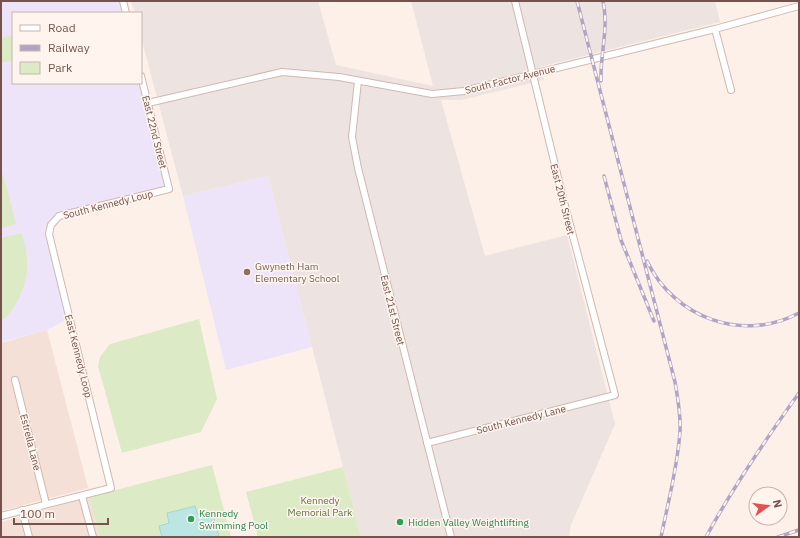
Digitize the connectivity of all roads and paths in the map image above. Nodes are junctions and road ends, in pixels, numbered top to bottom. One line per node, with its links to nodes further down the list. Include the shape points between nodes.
1 (123, 1): 4 (street)
2 (515, 1): 6 (street, East 20th Street)
3 (799, 6): 5 (street, South Factor Avenue)
4 (126, 12)
5 (715, 29): 6 (street, South Factor Avenue); 9 (street)
6 (533, 73): 8 (street, South Factor Avenue, via 464,91 432,94); 14 (street, East 20th Street)
7 (142, 80): 10 (street, East 22nd Street)
8 (358, 81): 10 (street, South Factor Avenue, via 282,72); 15 (street, East 21st Street, via 352,137 355,157)
9 (731, 90)
10 (148, 103): 11 (street, East 22nd Street)
11 (169, 188): 12 (street, South Kennedy Loup, via 59,216)
12 (51, 225): 16 (street, East Kennedy Loop, via 49,234 111,488)
13 (15, 380): 17 (street, Estrella Lane)
14 (615, 395): 15 (street, South Kennedy Lane)
15 (427, 443): 22 (street, East 21st Street)
16 (82, 496): 17 (street); 21 (street)
17 (46, 504): 18 (street)
18 (22, 510): 19 (street); 20 (street)
19 (1, 516)
20 (29, 537)
21 (93, 537)
22 (451, 537)

